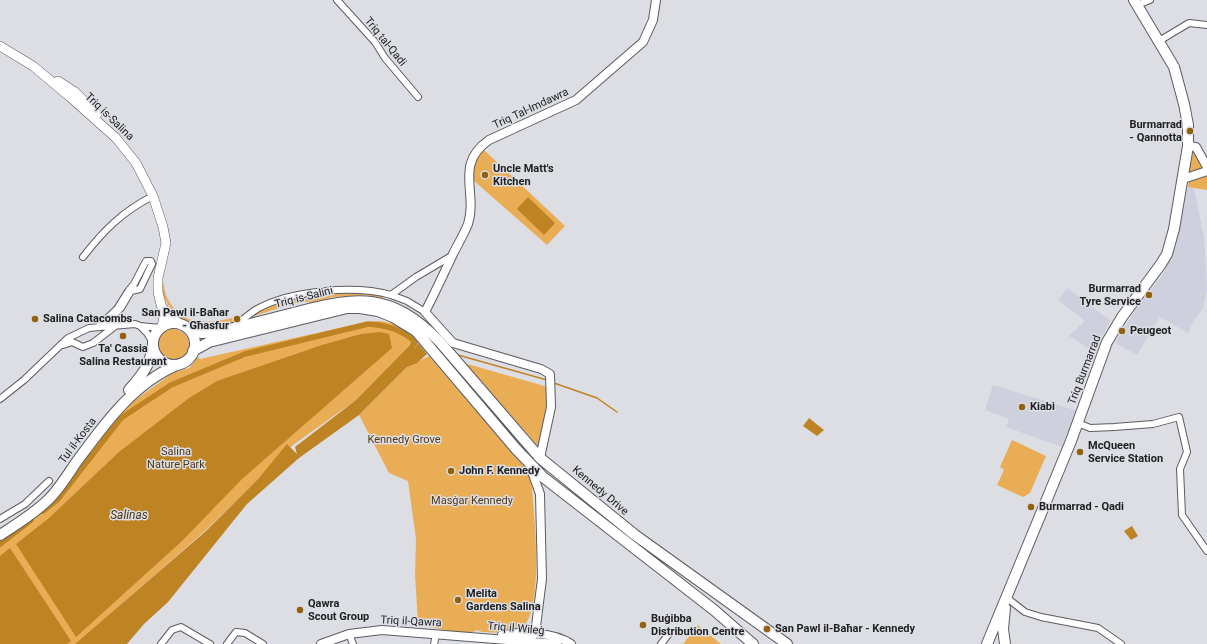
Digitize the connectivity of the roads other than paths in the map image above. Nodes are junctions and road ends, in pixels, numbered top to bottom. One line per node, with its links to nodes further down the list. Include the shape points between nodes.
1 (337, 0): 8 (street, Triq tal-Qadi, via 375,42)
2 (656, 0): 14 (street, Triq Tal-Imdawra, via 653,20 643,42 576,100 478,147 469,171 471,206 468,224)
3 (1150, 0): 4 (street)
4 (1136, 3): 6 (main road, Triq Burmarrad)
5 (1207, 25): 6 (street, via 1189,23)
6 (1159, 41): 9 (main road, Triq Burmarrad, via 1174,67 1181,89 1188,126)
7 (0, 46): 13 (main road, Triq is-Salina, via 75,92 105,123 108,131 136,163)
8 (418, 97)
9 (1188, 146): 10 (street, via 1196,147); 12 (main road, Triq Burmarrad)
10 (1207, 166)
11 (1207, 171): 12 (street)
12 (1183, 179): 31 (main road, Triq Burmarrad, via 1174,229 1166,254 1107,342)
13 (153, 196): 15 (street, via 103,231); 17 (main road, Triq is-Salina, via 166,243 158,278)
14 (453, 255): 16 (street); 18 (street, Triq Tal-Imdawra)
15 (83, 257)
16 (391, 295): 18 (street); 24 (street, via 375,291 338,290 301,295 258,309)
17 (161, 305): 21 (main road, via 168,315); 23 (main road, Triq is-Salina, via 164,317)
18 (425, 312): 32 (street, via 453,343 541,369 550,374 551,406)
19 (102, 326): 19 (street, via 134,284 146,261 151,261 152,264 140,289 132,291 121,308); 22 (street); 27 (street, via 89,328 68,338)
20 (140, 326): 22 (street, via 134,324); 23 (street); 26 (street)
21 (184, 326): 23 (main road, via 169,324); 24 (main road, Triq is-Salini, via 202,333); 28 (main road, via 194,338)
22 (114, 327): 27 (street, via 93,343 83,347 72,342)
23 (161, 328): 26 (main road)
24 (233, 328): 25 (main road, Triq is-Salini, via 345,301 371,301 406,313)
25 (420, 329): 28 (main road, Triq is-Salini, via 378,311 347,308 209,342); 32 (main road, Kennedy Drive); 33 (main road, Kennedy Drive)
26 (153, 345): 29 (main road, via 159,360); 38 (main road, Tul il-Kosta, via 150,362 143,374 101,421 49,491 26,513)
27 (61, 346): 30 (street)
28 (193, 351): 29 (main road, via 189,358)
29 (177, 365): 39 (main road, Tul il-Kosta, via 135,391 95,437 50,498)
30 (0, 399)
31 (1078, 423): 40 (street, via 1090,428 1114,427 1153,424 1179,417 1187,452 1180,469 1182,515); 41 (main road, Triq Burmarrad)
32 (540, 458): 58 (main road, Kennedy Drive, via 635,535)
33 (529, 463): 35 (main road, Kennedy Drive); 36 (street)
34 (49, 481): 37 (street, via 25,504)
35 (553, 485): 36 (street, via 542,489); 57 (main road, Kennedy Drive, via 714,610)
36 (540, 494): 45 (street, via 541,594)
37 (0, 519)
38 (0, 530)
39 (0, 535)
40 (1207, 551)
41 (1007, 598): 59 (main road, Triq Burmarrad); 60 (main road, Triq Burmarrad, via 1002,629); 61 (street, via 1025,612 1098,628)
42 (349, 634): 43 (street, Triq il-Qawra, via 382,630); 51 (street, Triq il-Qawra); 52 (street)
43 (436, 635): 46 (street, Triq il-Qawra); 53 (street)
44 (668, 635): 56 (street)
45 (529, 636): 46 (street, Triq il-Wileġ); 54 (street, Triq il-Wileġ); 55 (street, Triq il-Wileġ, via 558,638)
46 (478, 637)
47 (161, 644): 48 (street, via 172,630 181,627)
48 (210, 644)
49 (227, 644): 50 (street, via 236,632 245,633)
50 (263, 644)
51 (321, 644)
52 (353, 644)
53 (434, 644)
54 (555, 644)
55 (571, 644)
56 (661, 644)
57 (753, 644)
58 (788, 644)
59 (987, 644)
60 (1005, 644)
61 (1121, 644)

